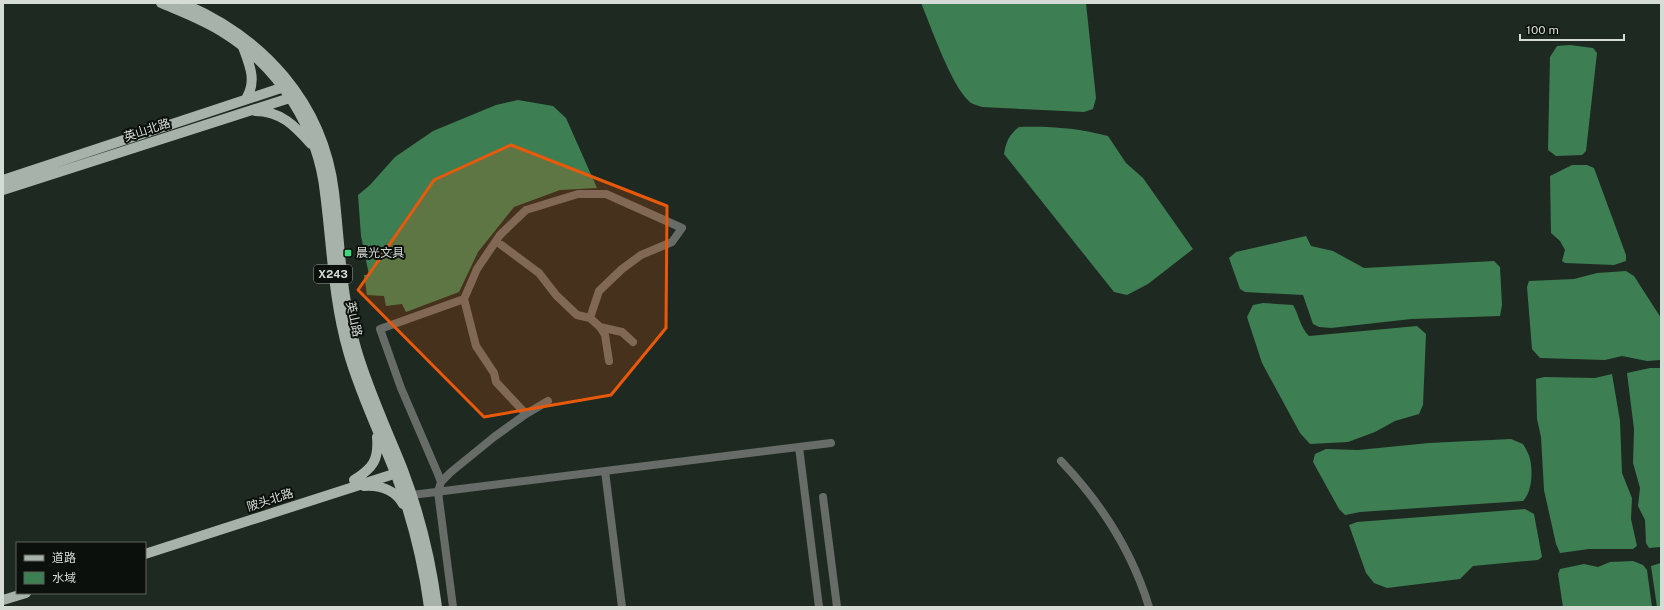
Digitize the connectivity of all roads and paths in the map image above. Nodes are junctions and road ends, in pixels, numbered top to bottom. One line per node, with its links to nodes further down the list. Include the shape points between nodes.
1 (161, 3): 3 (main road, 英山路 / X243, via 205,22)
2 (182, 3): 4 (main road, 英山路 / X243, via 209,15 247,39 264,54)
3 (242, 46): 4 (main road, 英山路 / X243); 6 (main road, via 253,74)
4 (287, 86): 5 (main road, 英山路 / X243); 6 (main road, 英山北路)
5 (294, 97): 7 (main road, 英山北路); 8 (main road, 英山路 / X243); 23 (main road, 英山路 / X243, via 316,126 330,169 344,292 356,348)
6 (246, 99): 9 (main road, 英山北路)
7 (249, 111): 8 (main road, via 271,112 281,116); 10 (main road, 英山北路)
8 (316, 150): 19 (main road, 英山路 / X243, via 325,192 342,330 354,371)
9 (3, 180)
10 (3, 190)
11 (496, 241): 12 (street, via 477,269); 13 (street, via 539,273 556,295 577,315); 13 (street, via 526,210 578,194 606,194 682,228 672,242 641,255 622,268 599,291)
12 (464, 299): 18 (street, via 476,346 494,373 496,382); 25 (street, via 380,329 401,388)
13 (590, 318): 14 (street)
14 (600, 327): 15 (street, via 622,332); 16 (street, via 605,335)
15 (633, 342)
16 (609, 361)
17 (548, 401): 18 (street)
18 (526, 414): 25 (street)
19 (375, 425): 23 (main road, 英山路 / X243); 26 (main road, via 378,445 376,460)
20 (831, 443): 21 (street)
21 (799, 447): 24 (street); 41 (street)
22 (1061, 461): 43 (street, via 1089,493 1116,533 1133,565)
23 (398, 469): 26 (main road, 陂头北路); 28 (main road, 英山路 / X243); 30 (main road, 英山路 / X243)
24 (605, 471): 27 (street); 40 (street)
25 (441, 482): 27 (street)
26 (355, 483): 30 (main road, via 388,490 401,500); 31 (main road, 陂头北路); 32 (main road, 陂头北路)
27 (438, 492): 28 (street); 39 (street)
28 (412, 495): 38 (main road, 英山路 / X243, via 428,552)
29 (823, 497): 42 (street)
30 (409, 514): 37 (main road, 英山路 / X243, via 420,554)
31 (146, 548)
32 (146, 554)
33 (16, 589): 34 (main road)
34 (3, 594)
35 (23, 594): 36 (main road)
36 (3, 600)
37 (429, 607)
38 (437, 607)
39 (452, 607)
40 (622, 607)
41 (819, 607)
42 (836, 607)
43 (1149, 607)

